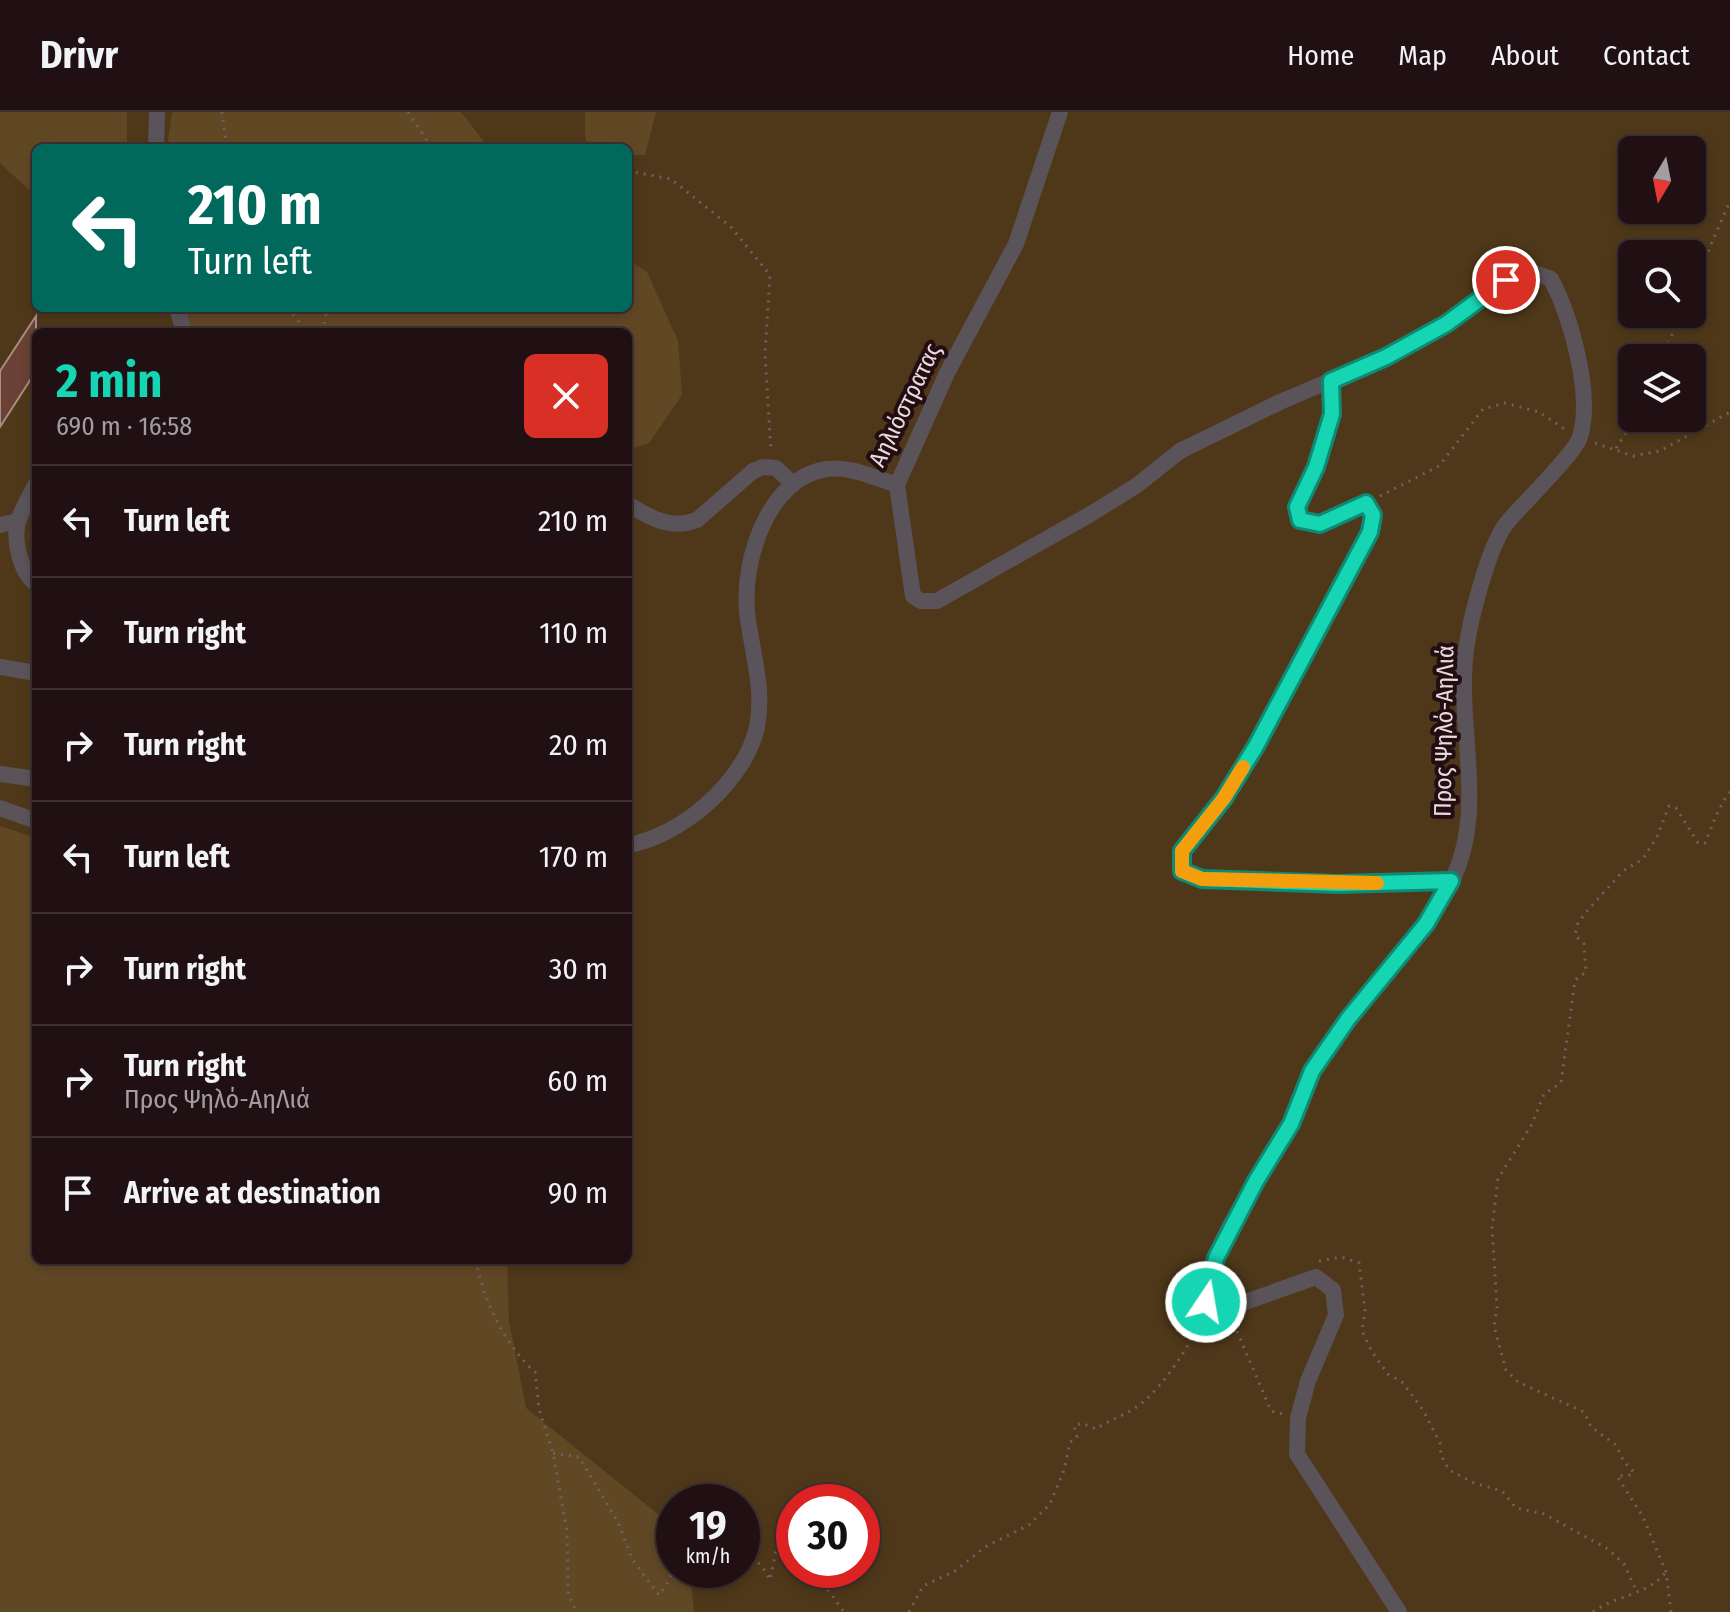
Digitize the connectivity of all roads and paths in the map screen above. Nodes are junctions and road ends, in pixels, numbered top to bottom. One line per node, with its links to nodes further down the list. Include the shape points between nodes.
1 (157, 112): 5 (street)
2 (222, 112): 6 (path)
3 (408, 112): 7 (path)
4 (1060, 112): 20 (street, Αηλιόστρατας, via 1016,244 947,373)
5 (156, 144)
6 (226, 144)
7 (429, 144)
8 (632, 172): 18 (path, via 671,179 731,227 770,275 765,354)
9 (1730, 201): 10 (path)
10 (1706, 256)
11 (291, 312): 12 (path)
12 (304, 328)
13 (1331, 381): 16 (street, via 1446,324 1527,270 1551,279 1561,298 1583,394); 20 (street, via 1180,451 1136,486 937,601 913,596); 22 (street, via 1332,414 1297,507 1300,520 1320,524)
14 (1730, 412): 17 (path, via 1660,451 1633,456)
15 (1627, 432): 17 (path)
16 (1580, 439): 17 (path); 22 (path, via 1539,412 1505,403 1483,409 1439,466); 35 (street, Προς Ψηλό-ΑηΛιά, via 1504,527 1480,588 1466,650 1463,710 1472,785 1466,839)
17 (1616, 449)
18 (772, 468): 19 (street); 23 (street, via 753,471 687,524 670,525)
19 (792, 483): 20 (street, Αηλιόστρατας, via 818,471 839,469); 34 (street, via 764,524 748,581 759,710 751,743 728,782 703,805 675,827)
20 (897, 485)
21 (32, 492): 24 (street)
22 (1366, 503): 35 (street, via 1373,515 1370,532 1256,746 1182,851 1182,871 1202,879)
23 (632, 506)
24 (18, 521): 25 (street); 26 (street, via 19,553)
25 (0, 525)
26 (32, 581)
27 (0, 667): 28 (street)
28 (32, 672)
29 (0, 774): 30 (street)
30 (32, 778)
31 (1730, 792): 43 (path, via 1705,843 1698,843 1676,808 1669,806 1643,859 1623,871 1578,923 1575,935 1584,944 1586,972 1575,980 1561,1083 1544,1094 1498,1179 1492,1227 1494,1326 1506,1370 1518,1382 1584,1412 1591,1427 1616,1445 1634,1472 1617,1476 1643,1517)
32 (0, 808): 33 (street)
33 (32, 820)
34 (632, 843)
35 (1451, 881): 38 (street, Προς Ψηλό-ΑηΛιά, via 1426,924 1312,1071 1291,1124 1216,1258)
36 (477, 1264): 40 (path, via 493,1311 522,1361 535,1372 539,1409)
37 (1316, 1277): 38 (street, via 1240,1304); 39 (street, via 1333,1290 1336,1315); 46 (path, via 1319,1260 1342,1257 1359,1263 1362,1331 1388,1374 1402,1382 1423,1410 1449,1470 1502,1491 1516,1508 1544,1514 1608,1549 1624,1564)
38 (1209, 1305): 39 (path, via 1203,1317 1206,1325 1234,1324 1271,1411); 49 (path, via 1156,1393 1096,1429 1082,1423 1074,1426 1077,1437 1070,1442 1050,1504 1029,1525 923,1586)
39 (1298, 1418): 50 (street, via 1297,1454)
40 (553, 1453): 44 (path, via 579,1457 618,1522 632,1559 659,1595); 47 (path, via 567,1531 568,1595)
41 (776, 1550): 42 (path, via 770,1580)
42 (760, 1564)
43 (1666, 1572): 46 (path, via 1656,1585); 52 (path)
44 (664, 1588)
45 (827, 1588): 48 (path)
46 (1637, 1592): 51 (path)
47 (577, 1612)
48 (844, 1612)
49 (909, 1612)
50 (1399, 1612)
51 (1593, 1612)
52 (1671, 1612)

